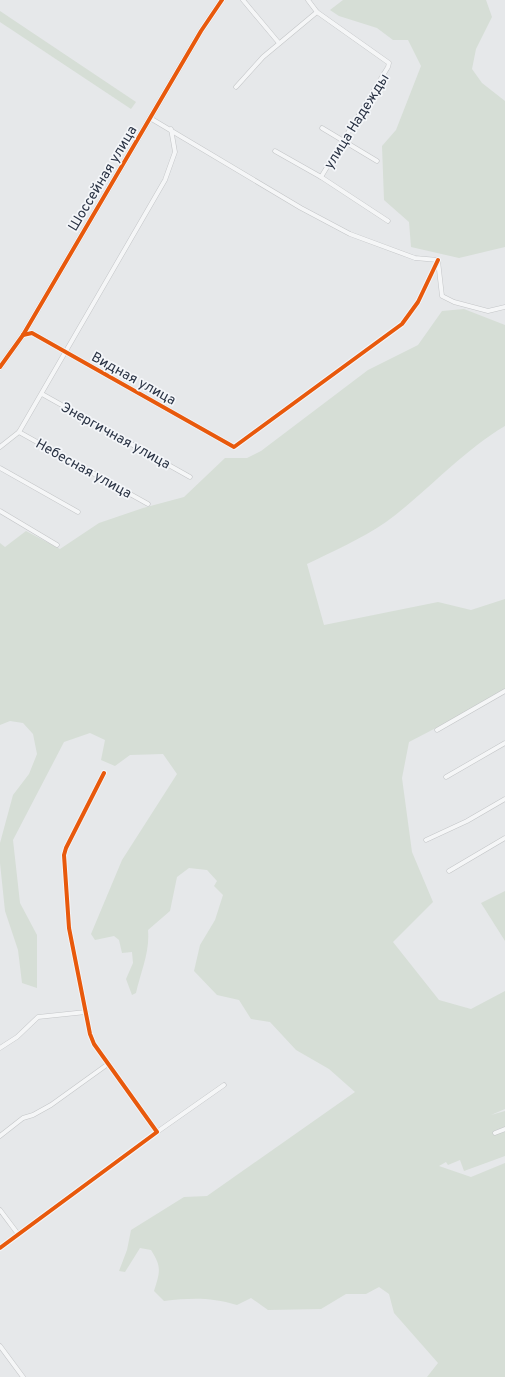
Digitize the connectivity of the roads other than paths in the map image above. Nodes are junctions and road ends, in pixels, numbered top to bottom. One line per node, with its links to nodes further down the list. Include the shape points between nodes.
1 (222, 0): 7 (street, Шоссейная улица)
2 (243, 0): 5 (street)
3 (308, 0): 4 (street)
4 (317, 12): 5 (street); 10 (street, улица Надежды, via 389,64)
5 (279, 43): 6 (street)
6 (236, 87)
7 (150, 118): 9 (street); 17 (street, Шоссейная улица)
8 (322, 128): 10 (street)
9 (171, 129): 15 (street, via 301,208 350,234 415,258); 18 (street, via 175,152 166,180)
10 (344, 141): 12 (street); 13 (street, улица Надежды)
11 (275, 151): 13 (street, улица Надежды)
12 (378, 161)
13 (321, 177): 14 (street, улица Надежды)
14 (388, 221)
15 (438, 260): 16 (street, via 442,296 488,311); 18 (street, Видная улица, via 418,302 402,324 234,447)
16 (505, 307)
17 (23, 335): 18 (street, Видная улица, via 32,333); 19 (street, Шоссейная улица)
18 (66, 353): 20 (street)
19 (0, 367)
20 (42, 394): 21 (street); 24 (street, Энергичная улица)
21 (19, 432): 22 (street); 25 (street, Небесная улица)
22 (0, 447)
23 (0, 468): 27 (street)
24 (190, 477)
25 (148, 504)
26 (0, 511): 28 (street)
27 (78, 512)
28 (57, 545)
29 (505, 691): 30 (street)
30 (437, 730)
31 (505, 743): 33 (street)
32 (104, 772): 38 (street, via 64,855 68,928)
33 (446, 777)
34 (505, 799): 36 (street, via 467,821)
35 (505, 838): 37 (street)
36 (426, 840)
37 (449, 870)
38 (86, 1012): 39 (street, via 38,1017 17,1037); 40 (street, via 94,1044)
39 (0, 1048)
40 (108, 1064): 43 (street); 45 (street, via 63,1097 23,1118)
41 (224, 1085): 43 (street)
42 (505, 1129): 44 (street)
43 (157, 1132): 47 (street)
44 (495, 1133)
45 (0, 1136)
46 (0, 1210): 47 (street)
47 (18, 1234): 48 (street)
48 (0, 1248)
49 (0, 1346): 50 (street)
50 (23, 1377)

